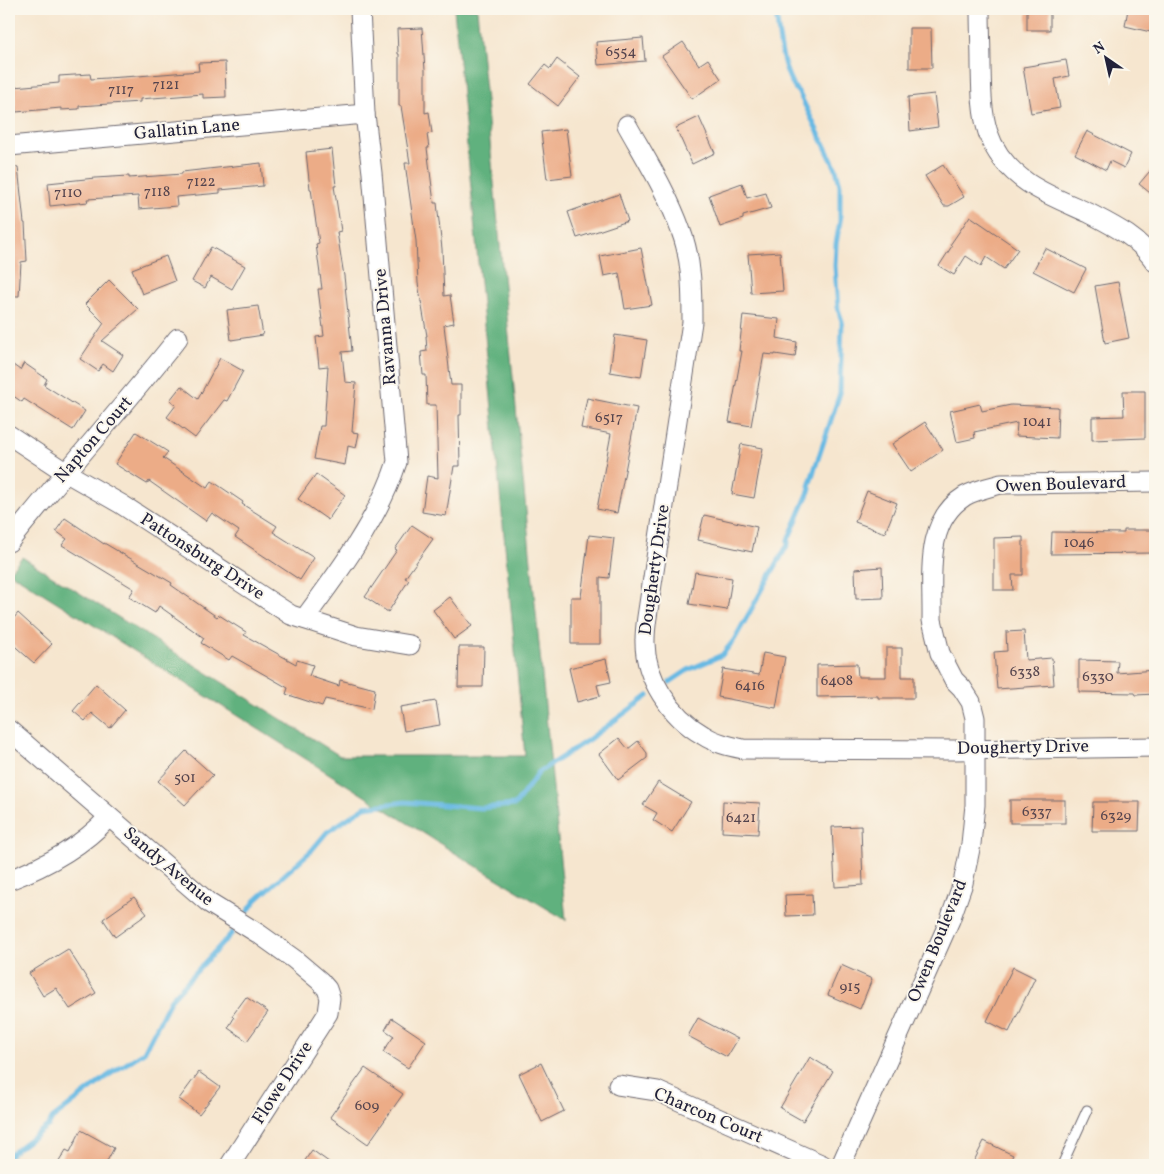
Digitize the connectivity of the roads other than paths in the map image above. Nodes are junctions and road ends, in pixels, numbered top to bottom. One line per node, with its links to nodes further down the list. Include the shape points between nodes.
1 (360, 9): 3 (street, Ravanna Drive)
2 (980, 9): 6 (street, via 981,106 988,136 1000,157 1034,187 1126,233)
3 (365, 114): 5 (street, Gallatin Lane); 12 (street, Ravanna Drive, via 397,462 389,486 369,524)
4 (627, 125): 16 (street, Dougherty Drive, via 682,232 692,288 692,322 647,617 646,657 657,687 670,707 702,735 743,749)
5 (9, 146)
6 (1155, 262)
7 (178, 338): 9 (street, Napton Court)
8 (9, 435): 9 (street, Pattonsburg Drive)
9 (65, 472): 11 (street, Napton Court); 12 (street, Pattonsburg Drive, via 121,504 291,615)
10 (1155, 482): 16 (street, Owen Boulevard, via 1001,484 965,496 946,515 933,545 933,626 944,664 971,702)
11 (9, 542)
12 (304, 619): 13 (street, Pattonsburg Drive, via 356,636)
13 (410, 645)
14 (9, 730): 17 (street, Sandy Avenue)
15 (1155, 747): 16 (street, Dougherty Drive)
16 (975, 749): 24 (street, Owen Boulevard, via 974,815 963,883 950,920)
17 (108, 818): 18 (street, via 80,844); 19 (street, Sandy Avenue, via 209,903 294,959 320,981)
18 (9, 880)
19 (330, 998): 22 (street, Flowe Drive, via 328,1013)
20 (618, 1084): 23 (street, Charcon Court, via 657,1091)
21 (1087, 1110): 25 (lane)
22 (230, 1165)
23 (823, 1165)
24 (841, 1165)
25 (1062, 1165)

